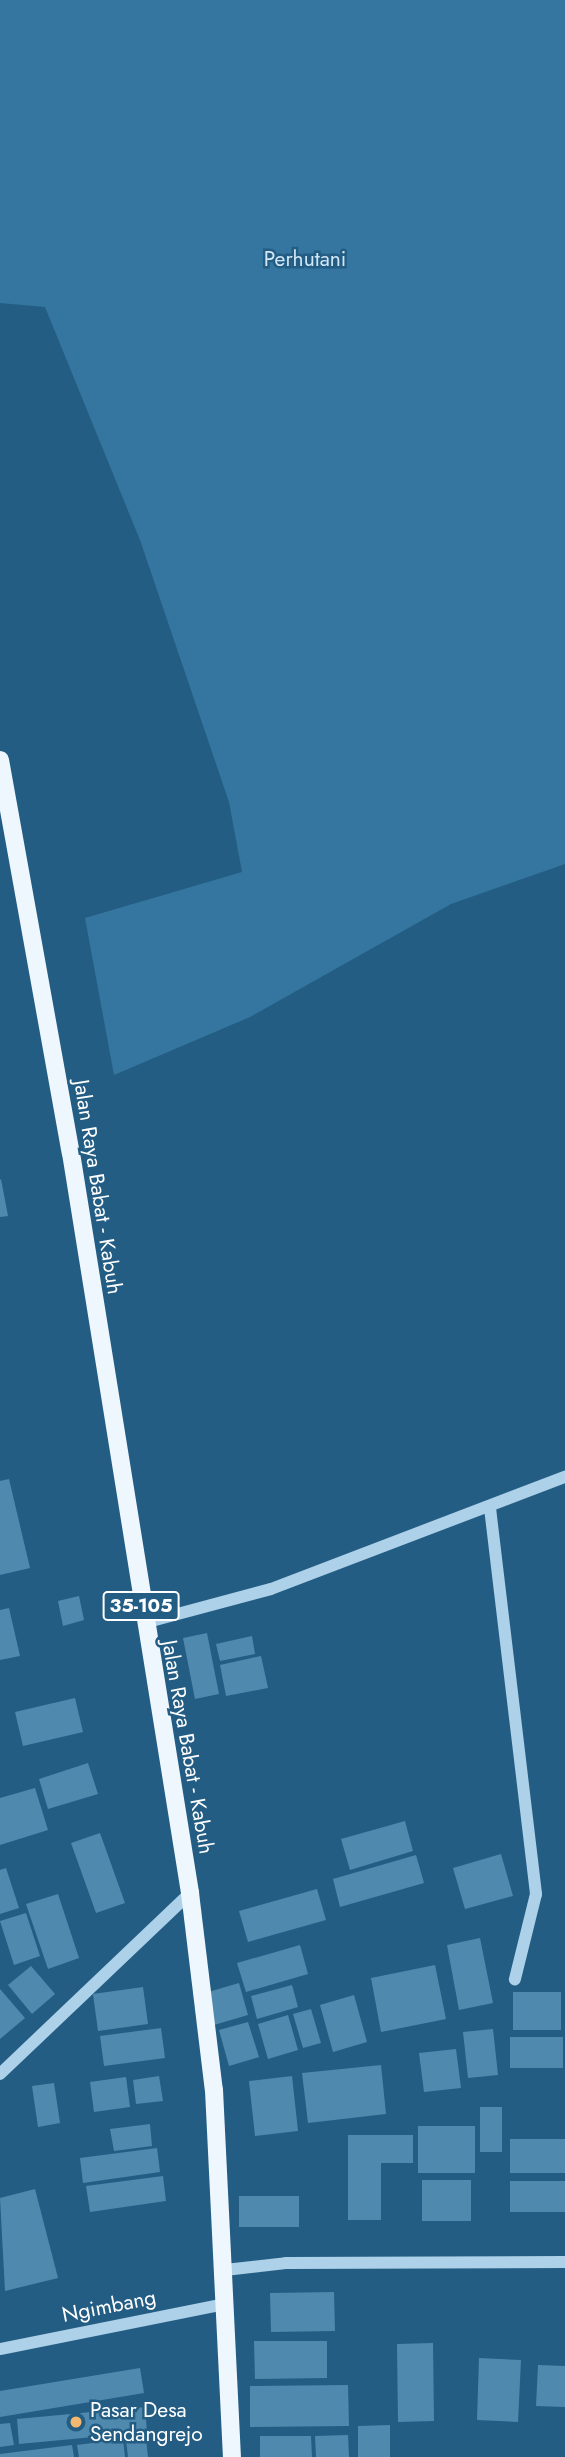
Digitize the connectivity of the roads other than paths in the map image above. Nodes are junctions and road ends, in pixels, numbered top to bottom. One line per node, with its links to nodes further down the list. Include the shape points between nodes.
1 (0, 760): 4 (main road, Jalan Raya Babat - Kabuh / 35-105, via 71,1153)
2 (565, 1477): 3 (street)
3 (491, 1508): 4 (street, via 271,1589); 6 (street, via 537,1894)
4 (144, 1623): 5 (main road, Jalan Raya Babat - Kabuh / 35-105)
5 (190, 1893): 7 (street); 9 (main road, Jalan Raya Babat - Kabuh / 35-105, via 214,2090)
6 (515, 1979)
7 (0, 2074)
8 (565, 2262): 9 (street, via 286,2263)
9 (225, 2270): 10 (main road, Jalan Raya Babat - Kabuh / 35-105)
10 (226, 2304): 11 (street, Ngimbang); 12 (main road, Jalan Raya Babat - Kabuh / 35-105)
11 (0, 2349)
12 (232, 2457)

